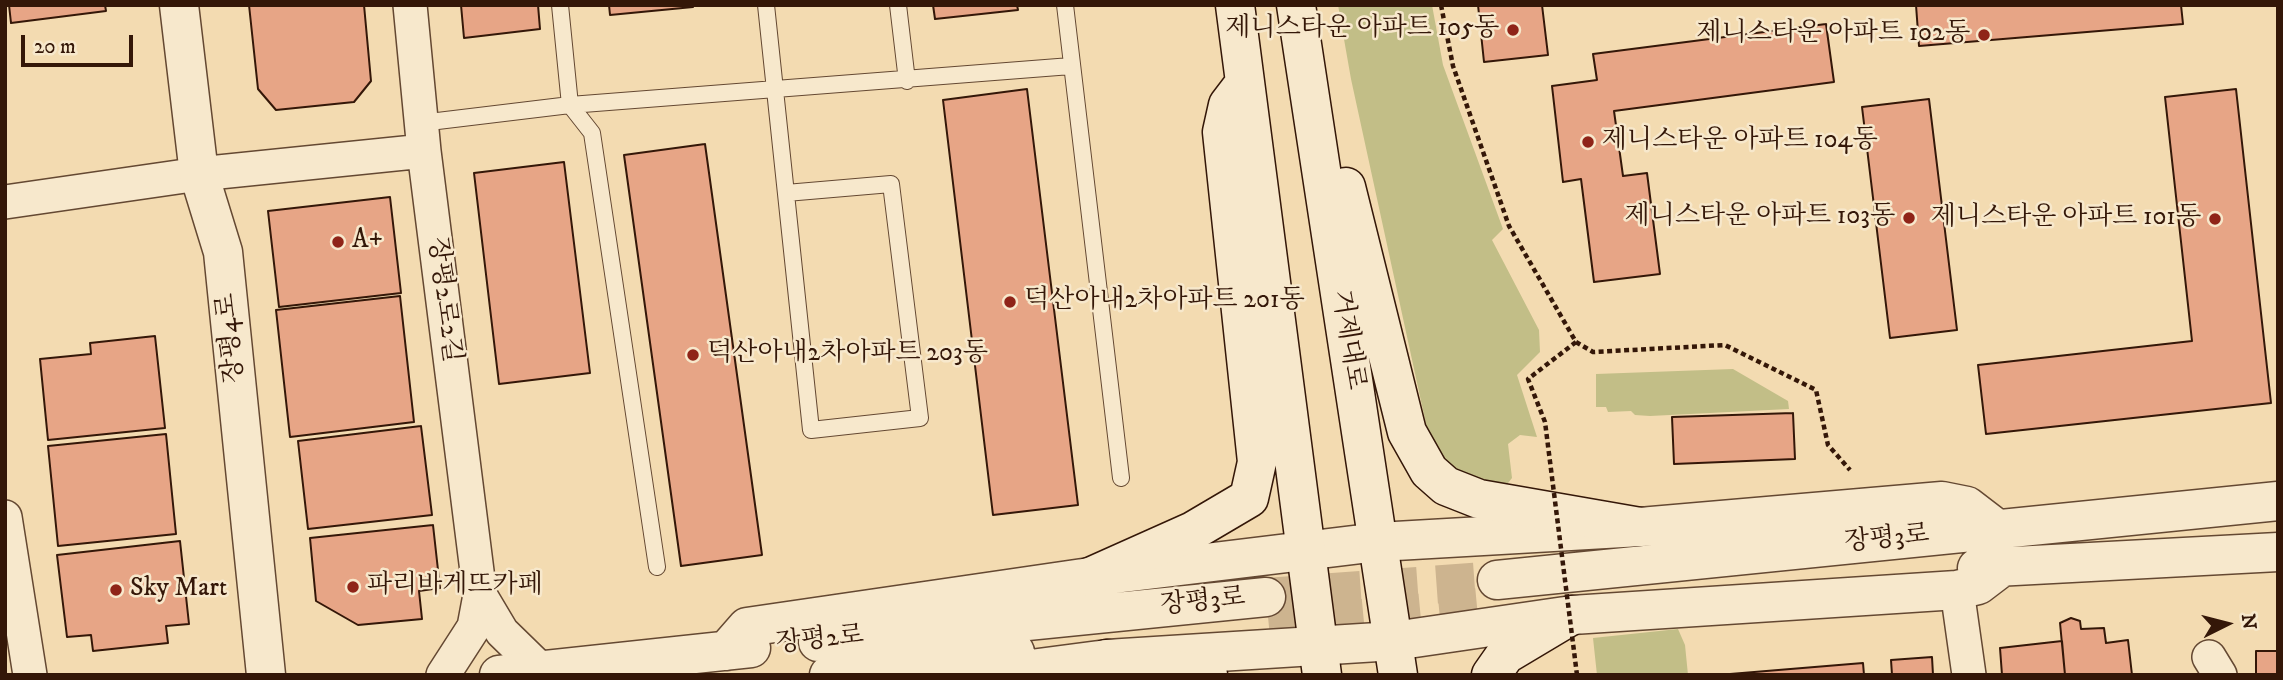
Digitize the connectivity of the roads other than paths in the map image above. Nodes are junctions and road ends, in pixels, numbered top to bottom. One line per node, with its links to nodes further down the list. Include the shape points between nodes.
1 (179, 5): 16 (street, 장평4로)
2 (410, 5): 15 (street, 장평2로2길)
3 (560, 5): 14 (lane)
4 (766, 5): 13 (lane)
5 (898, 5): 11 (lane)
6 (1066, 5): 9 (lane)
7 (1235, 5): 12 (street)
8 (1296, 5): 10 (street, 거제대로)
9 (1071, 66): 11 (lane); 19 (lane)
10 (1306, 77): 22 (street, via 1325,103 1407,432 1429,471 1446,486 1479,499); 24 (street, 거제대로)
11 (907, 80): 13 (lane)
12 (1244, 85): 25 (street); 29 (street, via 1228,105 1222,132 1257,462 1249,498 1193,531)
13 (775, 89): 14 (lane); 17 (lane)
14 (570, 105): 15 (lane); 28 (lane, via 592,133)
15 (423, 137): 16 (street); 31 (street, 장평2로2길)
16 (199, 174): 18 (street); 41 (street, 장평4로, via 223,252)
17 (786, 192): 17 (lane, via 811,430 920,418 891,184)
18 (5, 202)
19 (1121, 478)
20 (2278, 502): 23 (street, 장평3로)
21 (5, 517): 40 (street)
22 (1640, 527): 23 (street, via 1942,501 1967,506); 24 (street)
23 (1997, 529): 27 (street, 장평3로, via 1499,592)
24 (1378, 541): 25 (street); 36 (street, 거제대로)
25 (1306, 549): 29 (street); 38 (street)
26 (2278, 552): 27 (street, 장평3로)
27 (2003, 566): 30 (street, via 1978,585)
28 (657, 567)
29 (1090, 577): 35 (street, via 747,627)
30 (1957, 590): 33 (street); 48 (street)
31 (480, 594): 39 (street, via 502,632); 42 (street, via 474,627)
32 (1268, 612): 34 (street, 장평3로)
33 (1572, 615): 36 (street); 47 (street, via 1505,655)
34 (1144, 622): 35 (street, 장평2로); 44 (street, 장평2로)
35 (726, 651): 39 (street, 장평2로)
36 (1396, 658): 38 (street)
37 (1107, 659): 38 (street); 45 (street); 46 (street)
38 (1320, 661)
39 (541, 670): 43 (street, 장평2로)
40 (30, 675)
41 (266, 675)
42 (443, 675)
43 (499, 675)
44 (829, 675)
45 (985, 675)
46 (1208, 675)
47 (1491, 675)
48 (1969, 675)

